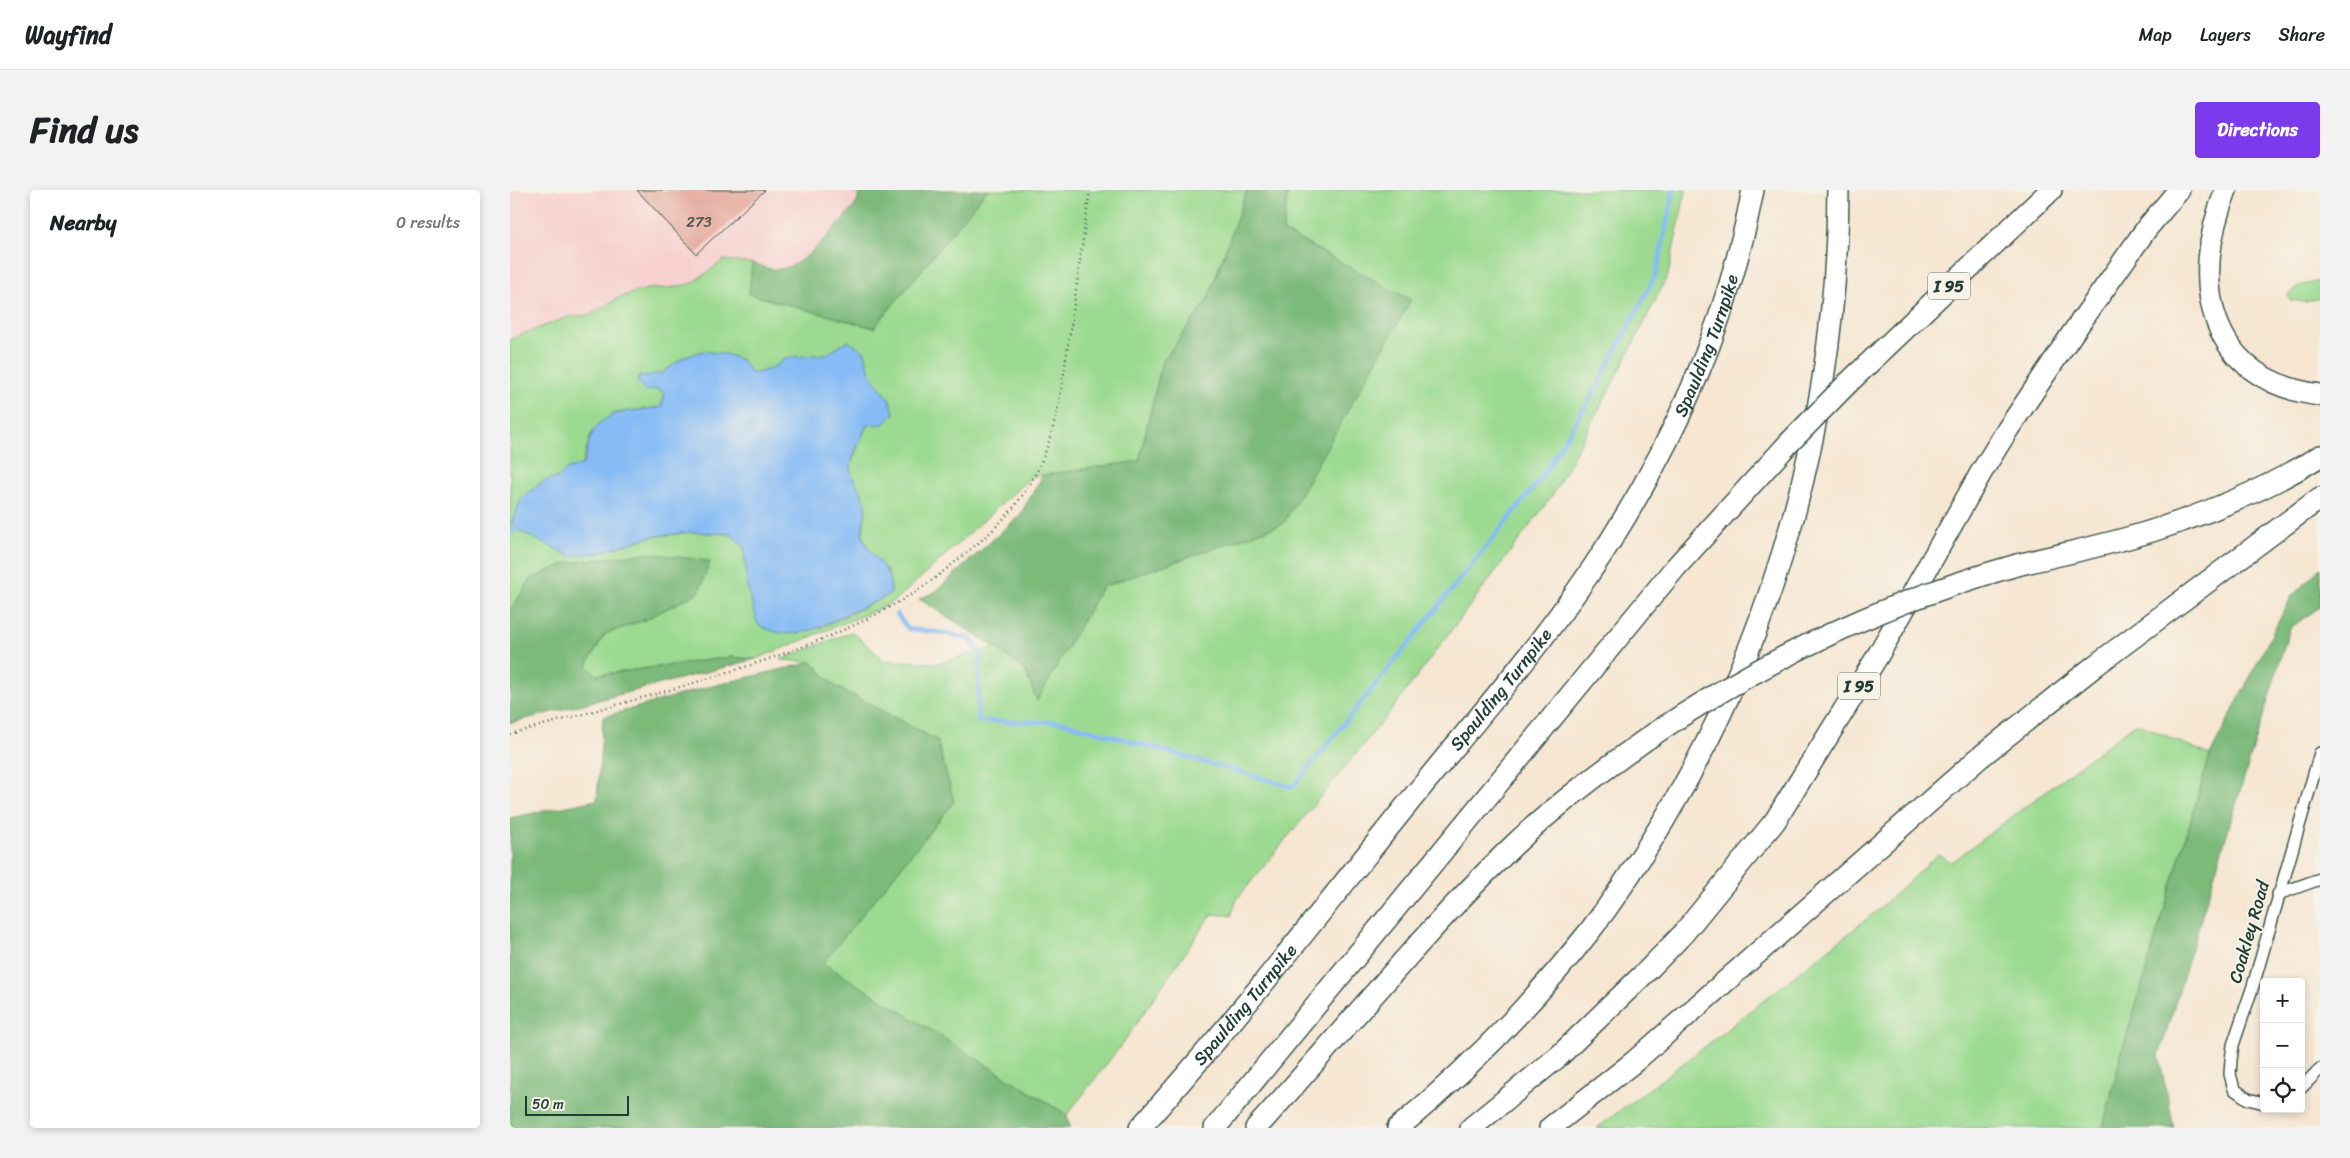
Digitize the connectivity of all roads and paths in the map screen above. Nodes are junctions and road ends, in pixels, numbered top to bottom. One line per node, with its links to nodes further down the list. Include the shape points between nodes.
1 (1090, 190): 10 (path, via 1066,360 1050,435 1038,469 1024,495 982,540 906,598 828,636 757,664)
2 (1753, 190): 17 (highway, Spaulding Turnpike, via 1724,302 1688,398 1616,533 1526,656 1272,972)
3 (1838, 190): 20 (highway, via 1832,319 1806,470 1794,520 1762,618 1722,712 1648,846 1591,930 1490,1045)
4 (2051, 190): 18 (highway, I 95, bridge, via 1848,383 1675,568)
5 (2179, 190): 21 (highway, I 95, via 2072,334 2008,429 1877,657 1775,821 1656,962 1559,1056)
6 (2226, 190): 7 (highway, via 2212,229 2207,266 2211,305 2217,324 2237,354 2257,372 2284,387)
7 (2320, 395)
8 (2320, 456): 19 (highway, bridge, via 2259,489 2176,523 2017,565 1929,593 1830,633 1733,684 1648,738 1516,843 1405,959)
9 (2320, 498): 22 (highway, via 2096,665 1979,758 1635,1061)
10 (510, 734)
11 (2320, 753): 13 (street, Coakley Road)
12 (2320, 879): 13 (street)
13 (2278, 894): 16 (street, Coakley Road, via 2230,1060 2234,1089 2248,1099)
14 (2320, 1069): 15 (street)
15 (2305, 1084)
16 (2260, 1102)
17 (1140, 1128)
18 (1215, 1128)
19 (1256, 1128)
20 (1398, 1128)
21 (1471, 1128)
22 (1550, 1128)

